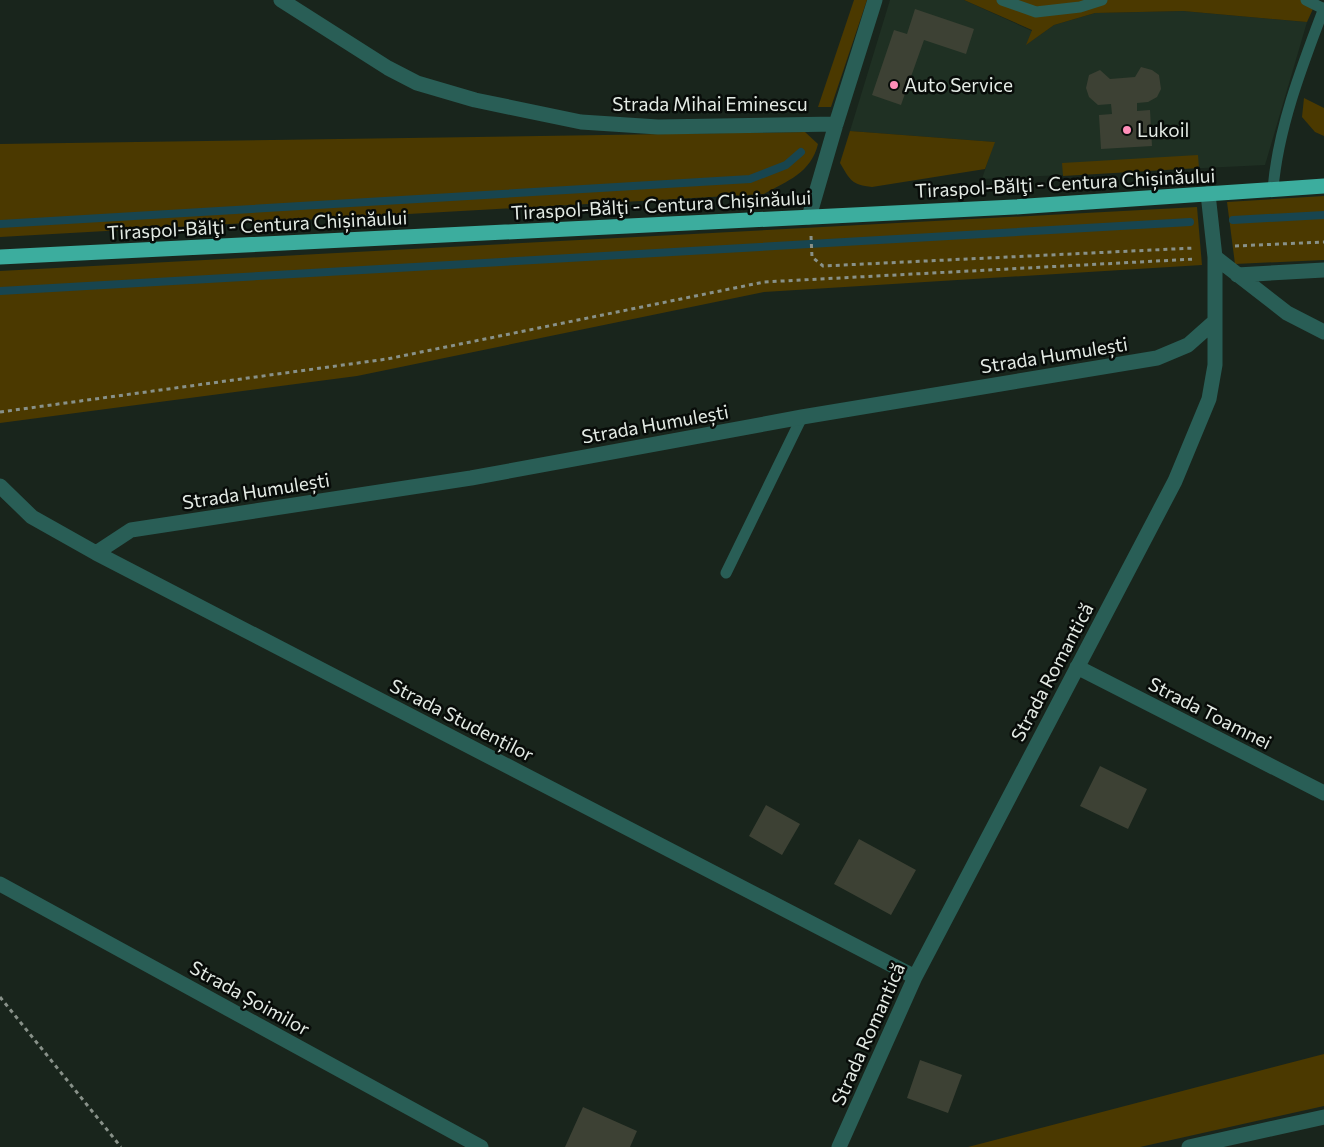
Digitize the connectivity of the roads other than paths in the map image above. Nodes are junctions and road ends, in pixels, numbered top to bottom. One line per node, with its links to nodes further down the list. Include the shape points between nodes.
1 (281, 0): 7 (street, Strada Mihai Eminescu, via 417,83 475,100 581,122 658,127)
2 (875, 0): 7 (street)
3 (1002, 0): 4 (lane, via 1036,12 1080,7)
4 (1102, 0)
5 (1306, 0): 6 (lane)
6 (1324, 8): 9 (lane, via 1301,68 1275,161)
7 (836, 124): 11 (street)
8 (1324, 186): 9 (highway, Tiraspol-Bălţi - Centura Chișinăului)
9 (1273, 190): 10 (highway, Tiraspol-Bălţi - Centura Chișinăului)
10 (1208, 194): 11 (highway, Tiraspol-Bălţi - Centura Chișinăului); 12 (street, Strada Romantică)
11 (809, 217): 13 (highway, Tiraspol-Bălţi - Centura Chișinăului)
12 (1215, 252): 15 (street); 16 (street, Strada Romantică)
13 (0, 257)
14 (1324, 270): 15 (street)
15 (1237, 275): 17 (street, via 1288,313)
16 (1215, 321): 18 (street, Strada Humulești, via 1188,345 1157,358); 22 (street, Strada Romantică, via 1215,365 1209,399 1175,481)
17 (1324, 332)
18 (802, 417): 20 (street, Strada Humulești, via 471,478 131,530); 21 (lane)
19 (0, 486): 20 (street, Strada Studenților, via 32,517)
20 (96, 553): 25 (street, Strada Studenților)
21 (726, 573)
22 (1077, 667): 23 (street, Strada Toamnei); 25 (street, Strada Romantică)
23 (1324, 793)
24 (0, 884): 27 (street, Strada Șoimilor)
25 (915, 976): 28 (street, Strada Romantică)
26 (1324, 1117): 29 (street)
27 (481, 1147)
28 (839, 1147)
29 (1189, 1147)

